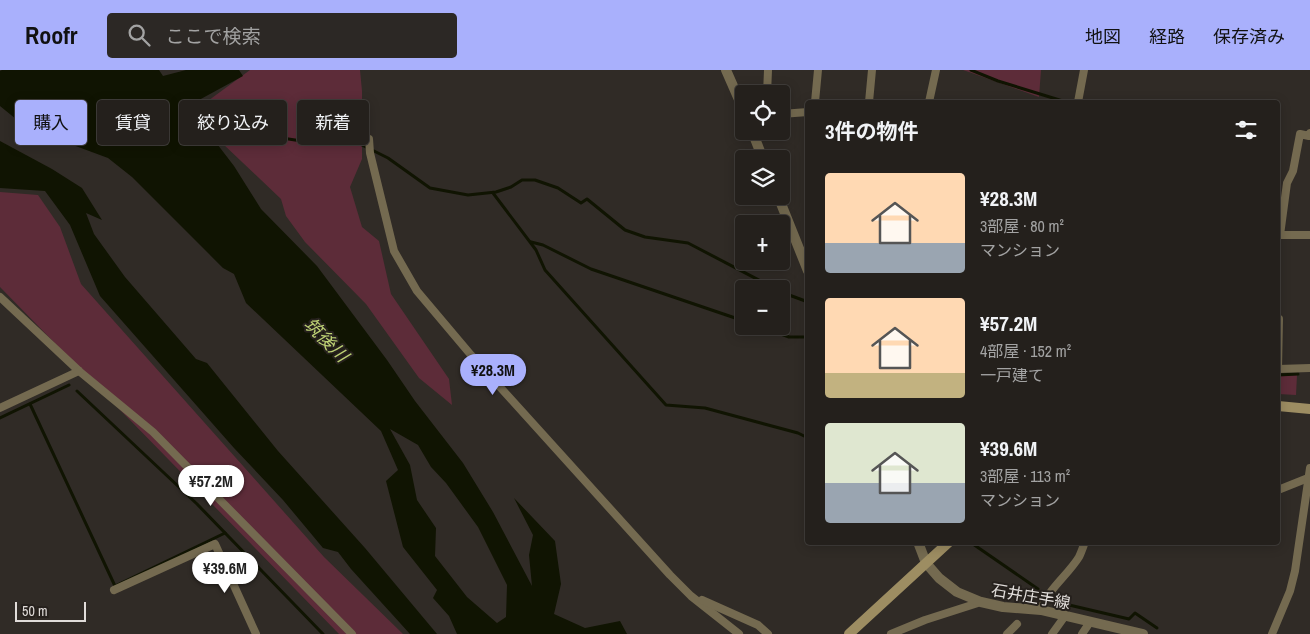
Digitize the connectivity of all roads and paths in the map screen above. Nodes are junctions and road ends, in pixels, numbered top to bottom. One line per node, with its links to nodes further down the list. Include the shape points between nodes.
1 (726, 70): 8 (street)
2 (768, 70): 7 (street)
3 (818, 70): 9 (street)
4 (872, 70): 10 (street)
5 (936, 70): 11 (street)
6 (1084, 70): 12 (street)
7 (767, 85)
8 (735, 90)
9 (815, 100)
10 (869, 100)
11 (929, 100)
12 (1078, 100)
13 (805, 112): 14 (street)
14 (790, 113)
15 (1310, 133): 18 (street, via 1309,136 1300,134 1293,171 1287,183)
16 (369, 139): 37 (street, via 394,250 417,291 471,356)
17 (782, 205): 21 (street)
18 (1280, 228)
19 (1280, 235): 20 (street)
20 (1310, 235)
21 (805, 264)
22 (0, 297): 25 (street)
23 (1310, 368): 24 (street)
24 (1280, 369)
25 (79, 371): 27 (street); 45 (street, via 153,432)
26 (1280, 406): 28 (main road)
27 (0, 408)
28 (1310, 409)
29 (1310, 468): 30 (street)
30 (1308, 478): 31 (street); 54 (street, via 1295,571)
31 (1280, 489)
32 (919, 545): 35 (street)
33 (946, 545): 35 (main road)
34 (1084, 545): 39 (street, via 1079,557)
35 (926, 563): 38 (street, 石井庄手線, via 957,592); 48 (main road)
36 (114, 590): 44 (street, via 215,544)
37 (690, 596): 46 (street); 47 (street, via 758,626)
38 (981, 602): 39 (street, 石井庄手線); 49 (street)
39 (1041, 610): 40 (street, 石井庄手線)
40 (1066, 616): 41 (street, 石井庄手線); 51 (street)
41 (1090, 622): 43 (street, 石井庄手線); 52 (street)
42 (1017, 624): 50 (street)
43 (1115, 631): 53 (street, 石井庄手線)
44 (256, 634)
45 (352, 634)
46 (739, 634)
47 (768, 634)
48 (849, 634)
49 (891, 634)
50 (1007, 634)
51 (1052, 634)
52 (1082, 634)
53 (1143, 634)
54 (1272, 634)

